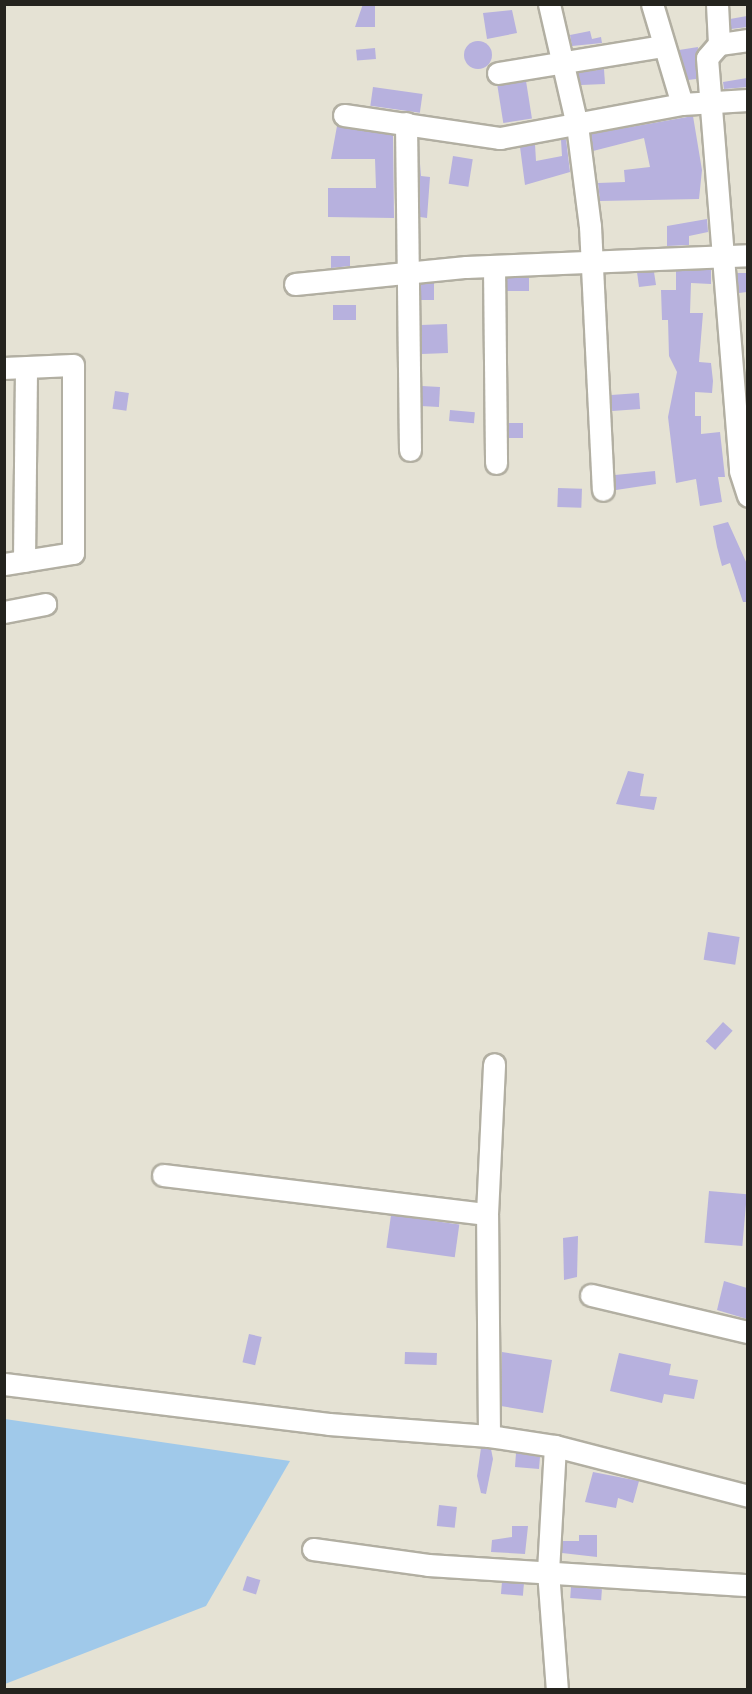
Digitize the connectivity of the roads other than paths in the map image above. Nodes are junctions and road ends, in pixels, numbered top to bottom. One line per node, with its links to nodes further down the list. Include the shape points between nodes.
1 (549, 4): 7 (street)
2 (652, 4): 6 (street)
3 (717, 4): 5 (street)
4 (747, 40): 5 (street)
5 (719, 44): 11 (street, via 707,57)
6 (662, 46): 7 (street); 10 (street)
7 (562, 61): 8 (street); 14 (street)
8 (498, 73)
9 (747, 100): 11 (street)
10 (682, 104): 11 (street); 14 (street)
11 (712, 104): 15 (street)
12 (344, 115): 13 (street)
13 (406, 123): 14 (street, via 500,138); 18 (street)
14 (577, 125): 16 (street)
15 (737, 255): 16 (street); 25 (street, via 740,471)
16 (592, 262): 17 (street); 24 (street)
17 (494, 266): 18 (street); 23 (street)
18 (406, 272): 19 (street); 22 (street)
19 (295, 284)
20 (4, 368): 21 (street)
21 (26, 368): 26 (street); 26 (street, via 73,365 73,553)
22 (410, 450)
23 (496, 463)
24 (603, 490)
25 (747, 496)
26 (14, 563)
27 (45, 604): 28 (street)
28 (4, 612)
29 (494, 1064): 31 (street)
30 (164, 1176): 31 (street)
31 (487, 1214): 35 (street)
32 (591, 1294): 33 (street)
33 (747, 1332)
34 (4, 1384): 35 (street, via 328,1424)
35 (489, 1436): 36 (street)
36 (555, 1446): 37 (street); 39 (street)
37 (747, 1496)
38 (313, 1550): 39 (street, via 428,1564)
39 (548, 1570): 40 (street); 41 (street)
40 (747, 1585)
41 (557, 1689)

